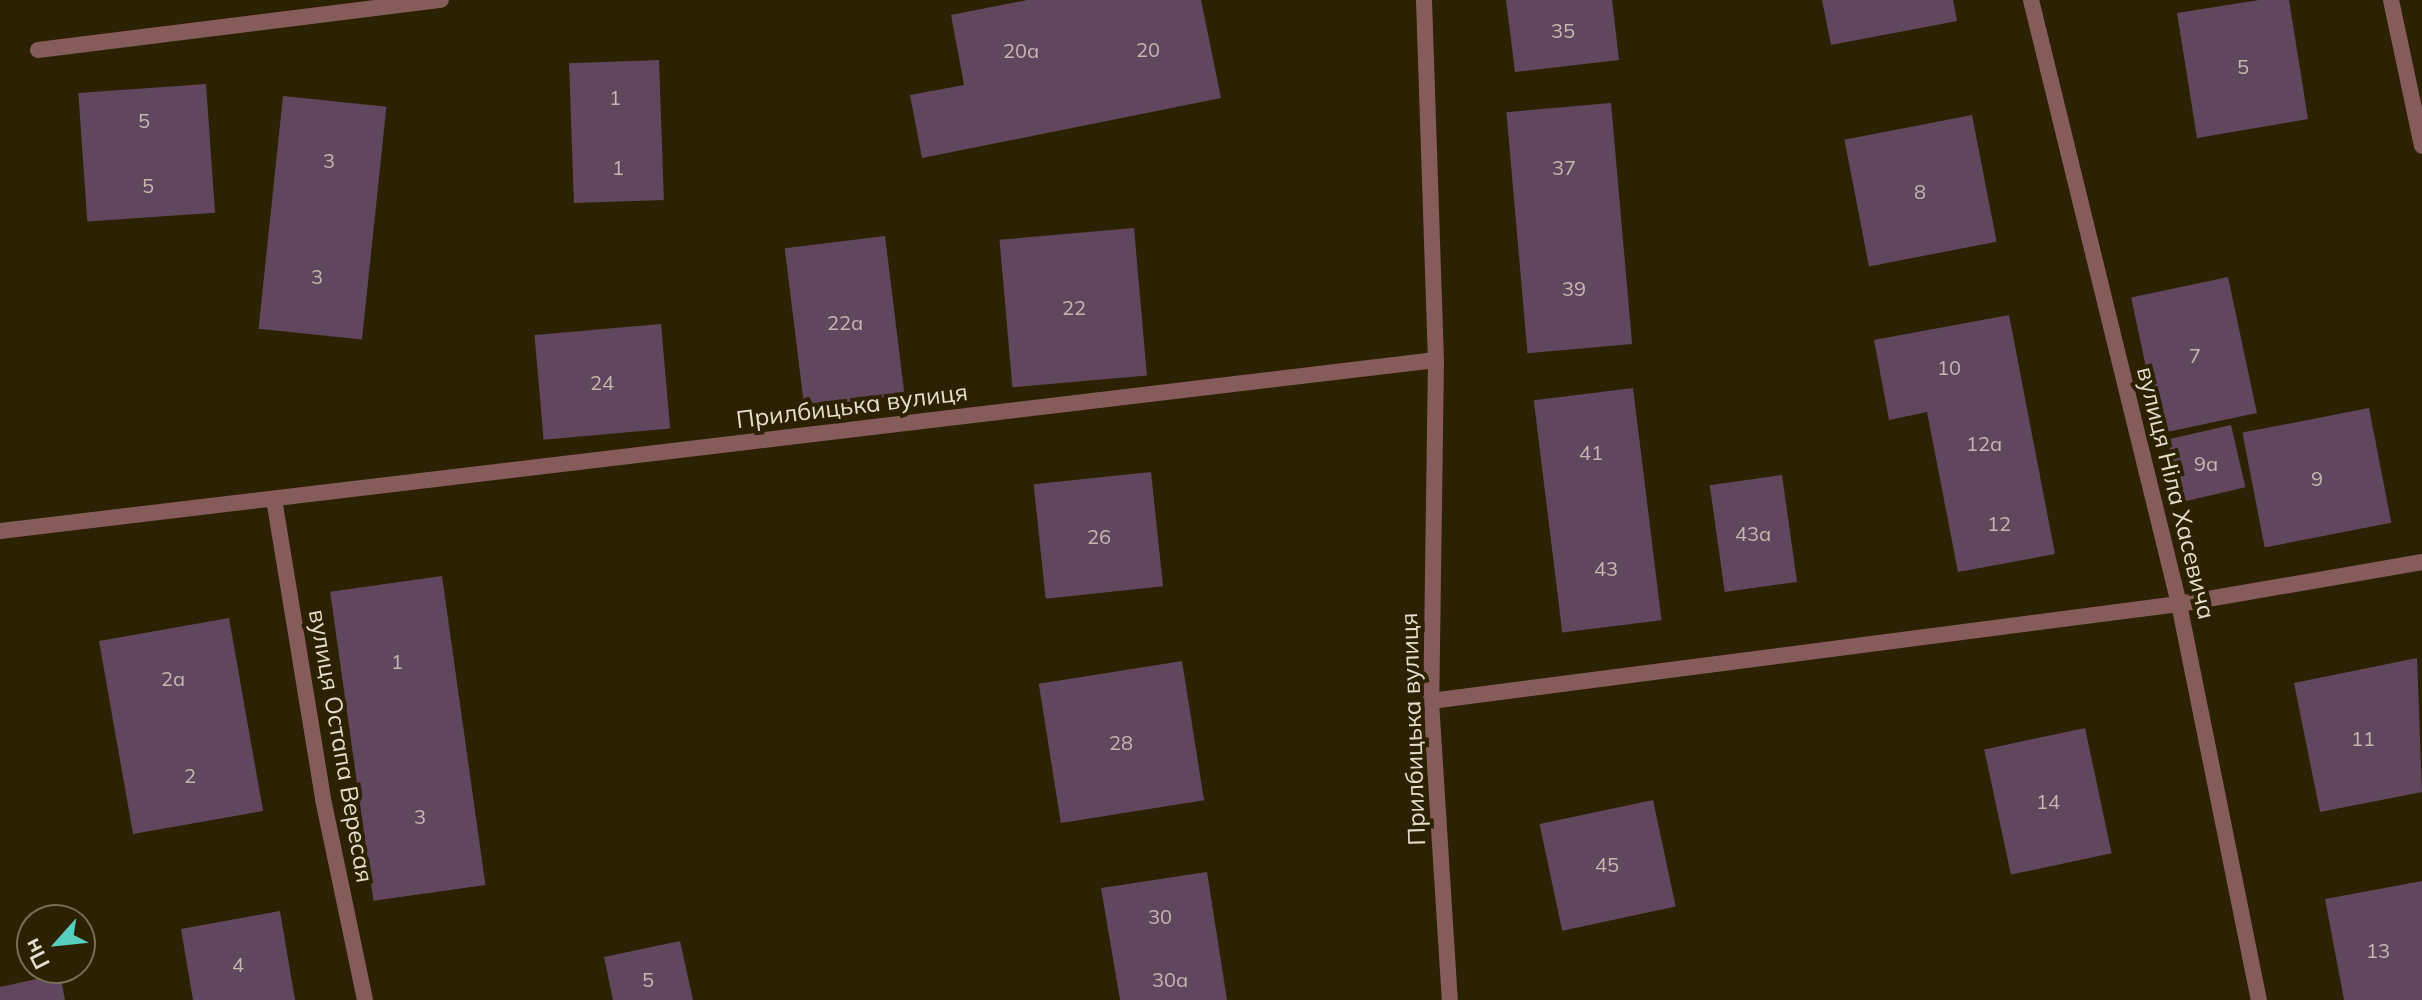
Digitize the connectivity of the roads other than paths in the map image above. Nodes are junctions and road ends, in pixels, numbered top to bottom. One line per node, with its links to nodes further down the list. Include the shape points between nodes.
1 (441, 0): 5 (street)
2 (1424, 0): 7 (street, Прилбицька вулиця)
3 (2031, 0): 11 (street, вулиця Ніла Хасевича)
4 (2391, 0): 6 (street)
5 (38, 50)
6 (2422, 146)
7 (1436, 360): 8 (street, Прилбицька вулиця); 12 (street, Прилбицька вулиця)
8 (274, 499): 9 (street, Прилбицька вулиця); 13 (street, вулиця Остапа Вересая, via 323,799)
9 (0, 531)
10 (2422, 562): 11 (street)
11 (2179, 604): 12 (street); 15 (street, вулиця Ніла Хасевича)
12 (1431, 701): 14 (street, Прилбицька вулиця)
13 (365, 1000)
14 (1450, 1000)
15 (2259, 1000)

